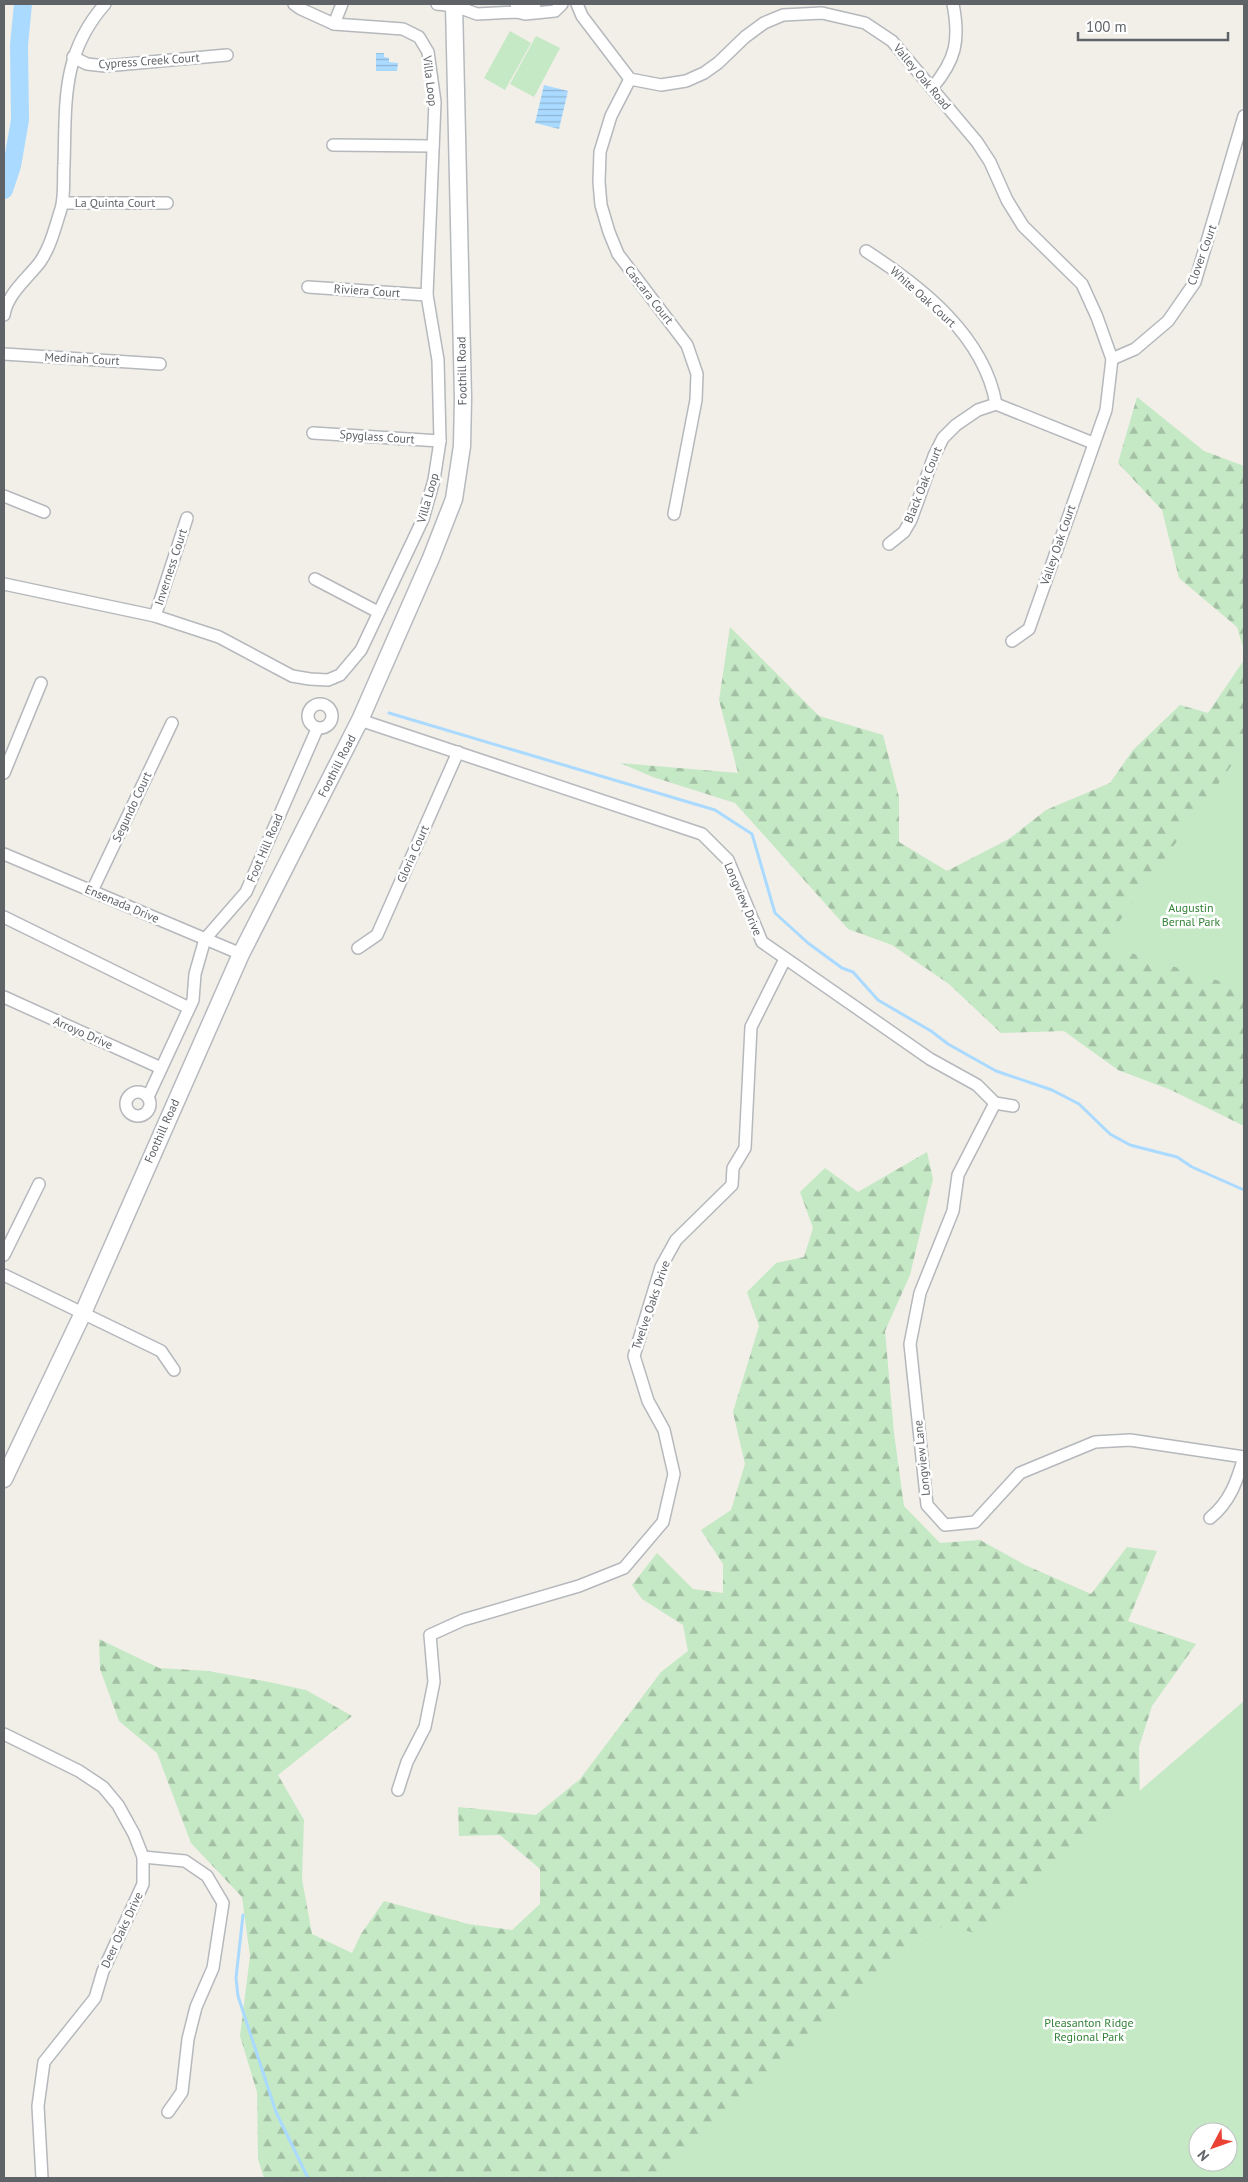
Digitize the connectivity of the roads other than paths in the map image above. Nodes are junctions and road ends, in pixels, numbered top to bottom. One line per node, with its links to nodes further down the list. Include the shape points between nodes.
1 (105, 4): 15 (street, via 80,39)
2 (294, 4): 13 (street, Villa Loop)
3 (342, 4): 13 (street)
4 (437, 4): 11 (street)
5 (535, 4): 12 (street)
6 (545, 4): 7 (street)
7 (552, 4)
8 (562, 4): 12 (street, via 555,11 525,14)
9 (577, 4): 16 (street, via 582,16)
10 (953, 4): 17 (street, via 956,45 947,71)
11 (454, 5): 12 (street, via 477,14); 45 (main road, Foothill Road, via 462,446 454,498)
12 (516, 7)
13 (334, 24): 20 (street, Villa Loop, via 404,29 419,37 428,52 435,102)
14 (227, 55): 15 (street, Cypress Creek Court, via 105,66)
15 (73, 58): 21 (street, via 66,85)
16 (630, 80): 17 (street, Valley Oak Road, via 661,84 686,81 704,74 764,23 783,15 822,13 865,23 892,41); 36 (street, Cascara Court, via 611,116 600,152 601,204 618,254 682,339 697,374 696,400)
17 (932, 88): 28 (street, Valley Oak Road, via 982,148 1023,226 1082,284)
18 (1244, 116): 28 (street, Clover Court, via 1195,282 1168,321 1135,350)
19 (333, 145): 20 (street)
20 (433, 146): 25 (street, Villa Loop)
21 (63, 203): 22 (street, La Quinta Court); 26 (street, via 52,239 40,261 15,292)
22 (167, 203)
23 (866, 251): 30 (street, White Oak Court, via 896,271 946,315 972,345 985,365)
24 (308, 287): 25 (street, Riviera Court)
25 (427, 294): 32 (street, Villa Loop, via 438,360)
26 (4, 315)
27 (4, 354): 29 (street, Medinah Court)
28 (1112, 359): 33 (street, Valley Oak Road, via 1106,410)
29 (160, 364)
30 (996, 404): 33 (street); 38 (street, Black Oak Court, via 978,410 943,438 911,520 904,532)
31 (313, 433): 32 (street, Spyglass Court)
32 (440, 441): 41 (street, Villa Loop, via 424,519)
33 (1093, 443): 43 (street, Valley Oak Court, via 1029,629)
34 (4, 496): 35 (street)
35 (44, 512)
36 (674, 514)
37 (187, 518): 42 (street, Inverness Court)
38 (889, 544)
39 (314, 579): 41 (street)
40 (4, 584): 42 (street, Villa Loop)
41 (378, 612): 42 (street, Villa Loop, via 361,650 340,675 328,680 292,676 219,637)
42 (155, 616)
43 (1012, 641)
44 (41, 683): 49 (street)
45 (360, 720): 48 (street, Longview Drive); 55 (main road, Foothill Road)
46 (172, 723): 51 (street, Segundo Court)
47 (317, 729): 53 (street, Foot Hill Road, via 246,892)
48 (458, 752): 54 (street, Gloria Court, via 377,935); 56 (street, Longview Drive, via 702,834 728,860 762,942)
49 (4, 773)
50 (4, 854): 51 (street, Ensenada Drive)
51 (92, 891): 53 (street, Ensenada Drive)
52 (4, 917): 58 (street)
53 (205, 939): 55 (street, Ensenada Drive); 58 (street, Foot Hill Road)
54 (358, 948)
55 (241, 954): 66 (main road, Foothill Road)
56 (785, 959): 61 (street, Longview Drive, via 930,1059 977,1085); 72 (street, Twelve Oaks Drive, via 751,1027 745,1148 734,1168 732,1186 676,1240 661,1267 634,1356 648,1401 664,1430 674,1474 663,1522 624,1568 579,1586 464,1620 430,1635 434,1682 425,1727 407,1762)
57 (4, 997): 59 (street, Arroyo Drive)
58 (189, 1008): 59 (street, Foot Hill Road)
59 (161, 1068): 60 (street, Foot Hill Road)
60 (148, 1097)
61 (995, 1103): 62 (street); 68 (street, Longview Lane, via 958,1175 952,1211 920,1293 910,1344 927,1505 945,1525 975,1522 1020,1473 1095,1442 1130,1440)
62 (1013, 1106)
63 (38, 1184): 64 (street)
64 (4, 1255)
65 (4, 1275): 66 (street)
66 (83, 1313): 67 (street, via 161,1352); 69 (main road, Foothill Road)
67 (174, 1370)
68 (1244, 1457): 70 (street, via 1230,1496)
69 (4, 1479)
70 (1210, 1518)
71 (4, 1734): 73 (street, Deer Oaks Drive, via 104,1787 134,1834)
72 (398, 1790)
73 (143, 1858): 74 (street, via 185,1861 207,1876 222,1903 213,1968 196,2007 188,2039 182,2092); 75 (street, Deer Oaks Drive, via 143,1884 103,1971 95,1998 44,2062 38,2106)
74 (168, 2112)
75 (42, 2178)

